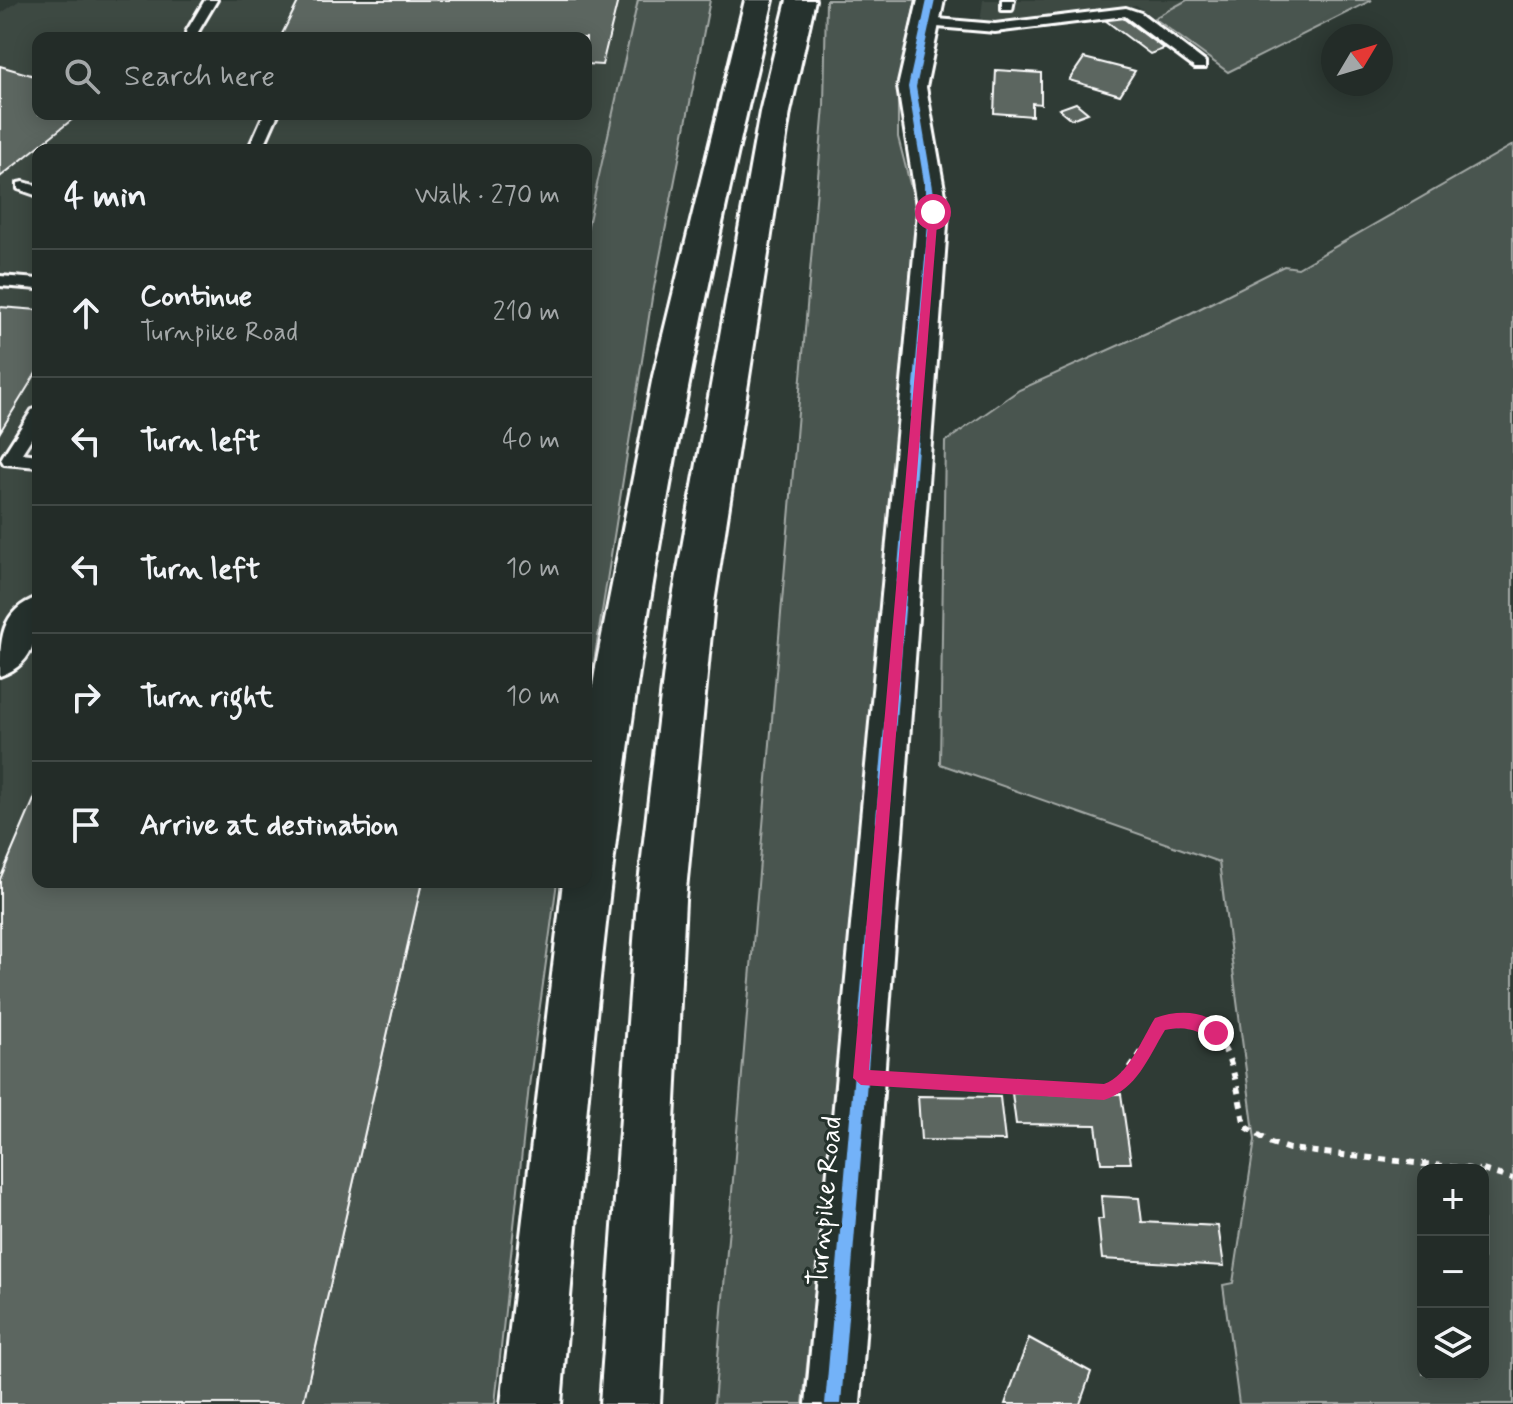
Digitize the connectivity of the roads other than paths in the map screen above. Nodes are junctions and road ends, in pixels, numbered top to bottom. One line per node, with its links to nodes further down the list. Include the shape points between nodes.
1 (211, 0): 6 (lane)
2 (737, 0): 10 (highway)
3 (759, 0): 10 (highway)
4 (801, 0): 20 (highway, via 775,112 693,603 661,900)
5 (928, 11): 7 (lane, via 995,28 1126,12); 21 (street, Turnpike Road, via 912,87 933,212)
6 (192, 32)
7 (1200, 65)
8 (268, 120): 9 (lane)
9 (258, 144)
10 (718, 160): 17 (highway, via 666,401)
11 (0, 281): 12 (lane)
12 (32, 284)
13 (32, 424): 14 (lane, via 10,459)
14 (32, 461)
15 (32, 620): 16 (street)
16 (0, 660)
17 (592, 858)
18 (588, 888): 19 (highway, via 554,1156)
19 (531, 1404)
20 (630, 1404)
21 (833, 1404)

